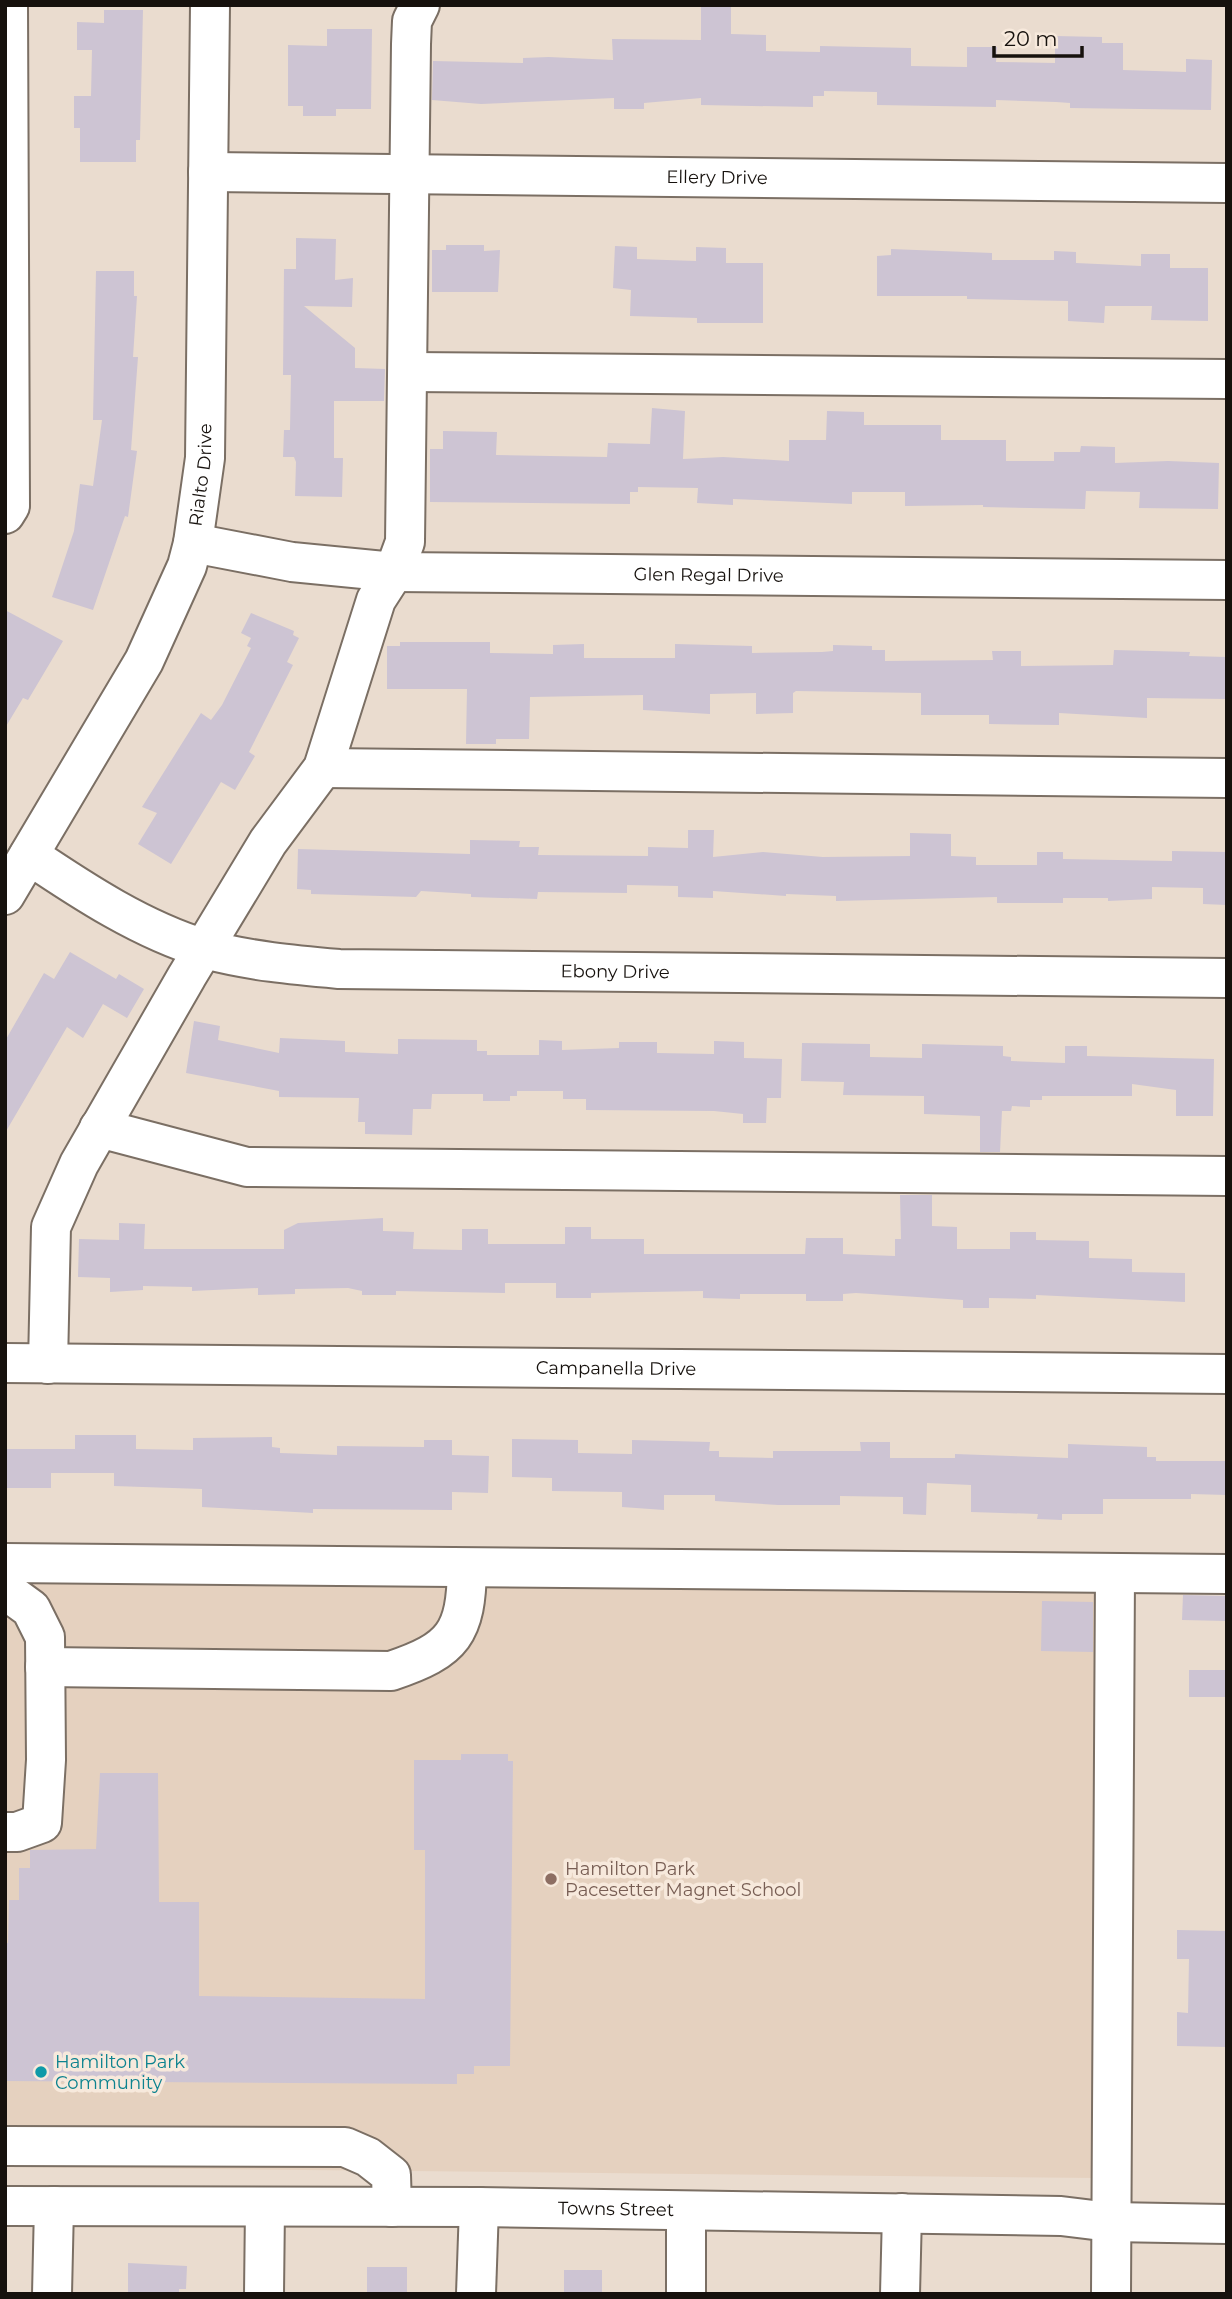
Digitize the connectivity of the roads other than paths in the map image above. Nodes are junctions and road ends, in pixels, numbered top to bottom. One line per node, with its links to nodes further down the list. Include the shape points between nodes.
1 (8, 5): 9 (street, via 10,506)
2 (210, 5): 4 (street, Rialto Drive)
3 (415, 10): 5 (street)
4 (208, 173): 5 (street, Ellery Drive); 10 (street, Rialto Drive, via 205,458)
5 (407, 174): 6 (street, Ellery Drive); 7 (street)
6 (1227, 183)
7 (409, 372): 8 (street); 11 (street, via 405,542)
8 (1227, 379)
9 (5, 514)
10 (193, 543): 11 (street, Glen Regal Drive, via 292,562); 15 (street, Rialto Drive, via 144,661)
11 (394, 572): 12 (street, Glen Regal Drive); 13 (street, via 376,600)
12 (1227, 580)
13 (323, 768): 14 (street); 17 (street, via 268,842)
14 (1227, 778)
15 (29, 855): 16 (street, Rialto Drive); 17 (street, Ebony Drive, via 142,924)
16 (5, 895)
17 (204, 948): 18 (street, Ebony Drive, via 266,962 339,969); 19 (street)
18 (1227, 978)
19 (99, 1128): 20 (street, via 247,1167); 22 (street, via 51,1227)
20 (1227, 1176)
21 (5, 1363): 22 (street, Campanella Drive)
22 (48, 1364): 23 (street, Campanella Drive)
23 (1227, 1374)
24 (467, 1568): 25 (street); 27 (street); 28 (street, via 464,1616 454,1635 416,1663 391,1671)
25 (1115, 1574): 26 (street); 38 (street)
26 (1227, 1574)
27 (18, 1581): 28 (street, via 45,1637)
28 (45, 1667): 29 (street, via 42,1823)
29 (5, 1832)
30 (5, 2147): 34 (street, via 345,2147 391,2175)
31 (5, 2206): 32 (street, Towns Street)
32 (54, 2206): 33 (street, Towns Street); 40 (street)
33 (265, 2207): 34 (street, Towns Street); 41 (street)
34 (392, 2207): 35 (street, Towns Street)
35 (479, 2207): 36 (street, Towns Street); 42 (street)
36 (686, 2210): 37 (street, Towns Street); 43 (street)
37 (902, 2213): 38 (street, Towns Street, via 1061,2216); 44 (street)
38 (1110, 2222): 39 (street, Towns Street); 45 (street)
39 (1227, 2224)
40 (52, 2294)
41 (264, 2294)
42 (476, 2294)
43 (686, 2294)
44 (900, 2294)
45 (1111, 2294)

